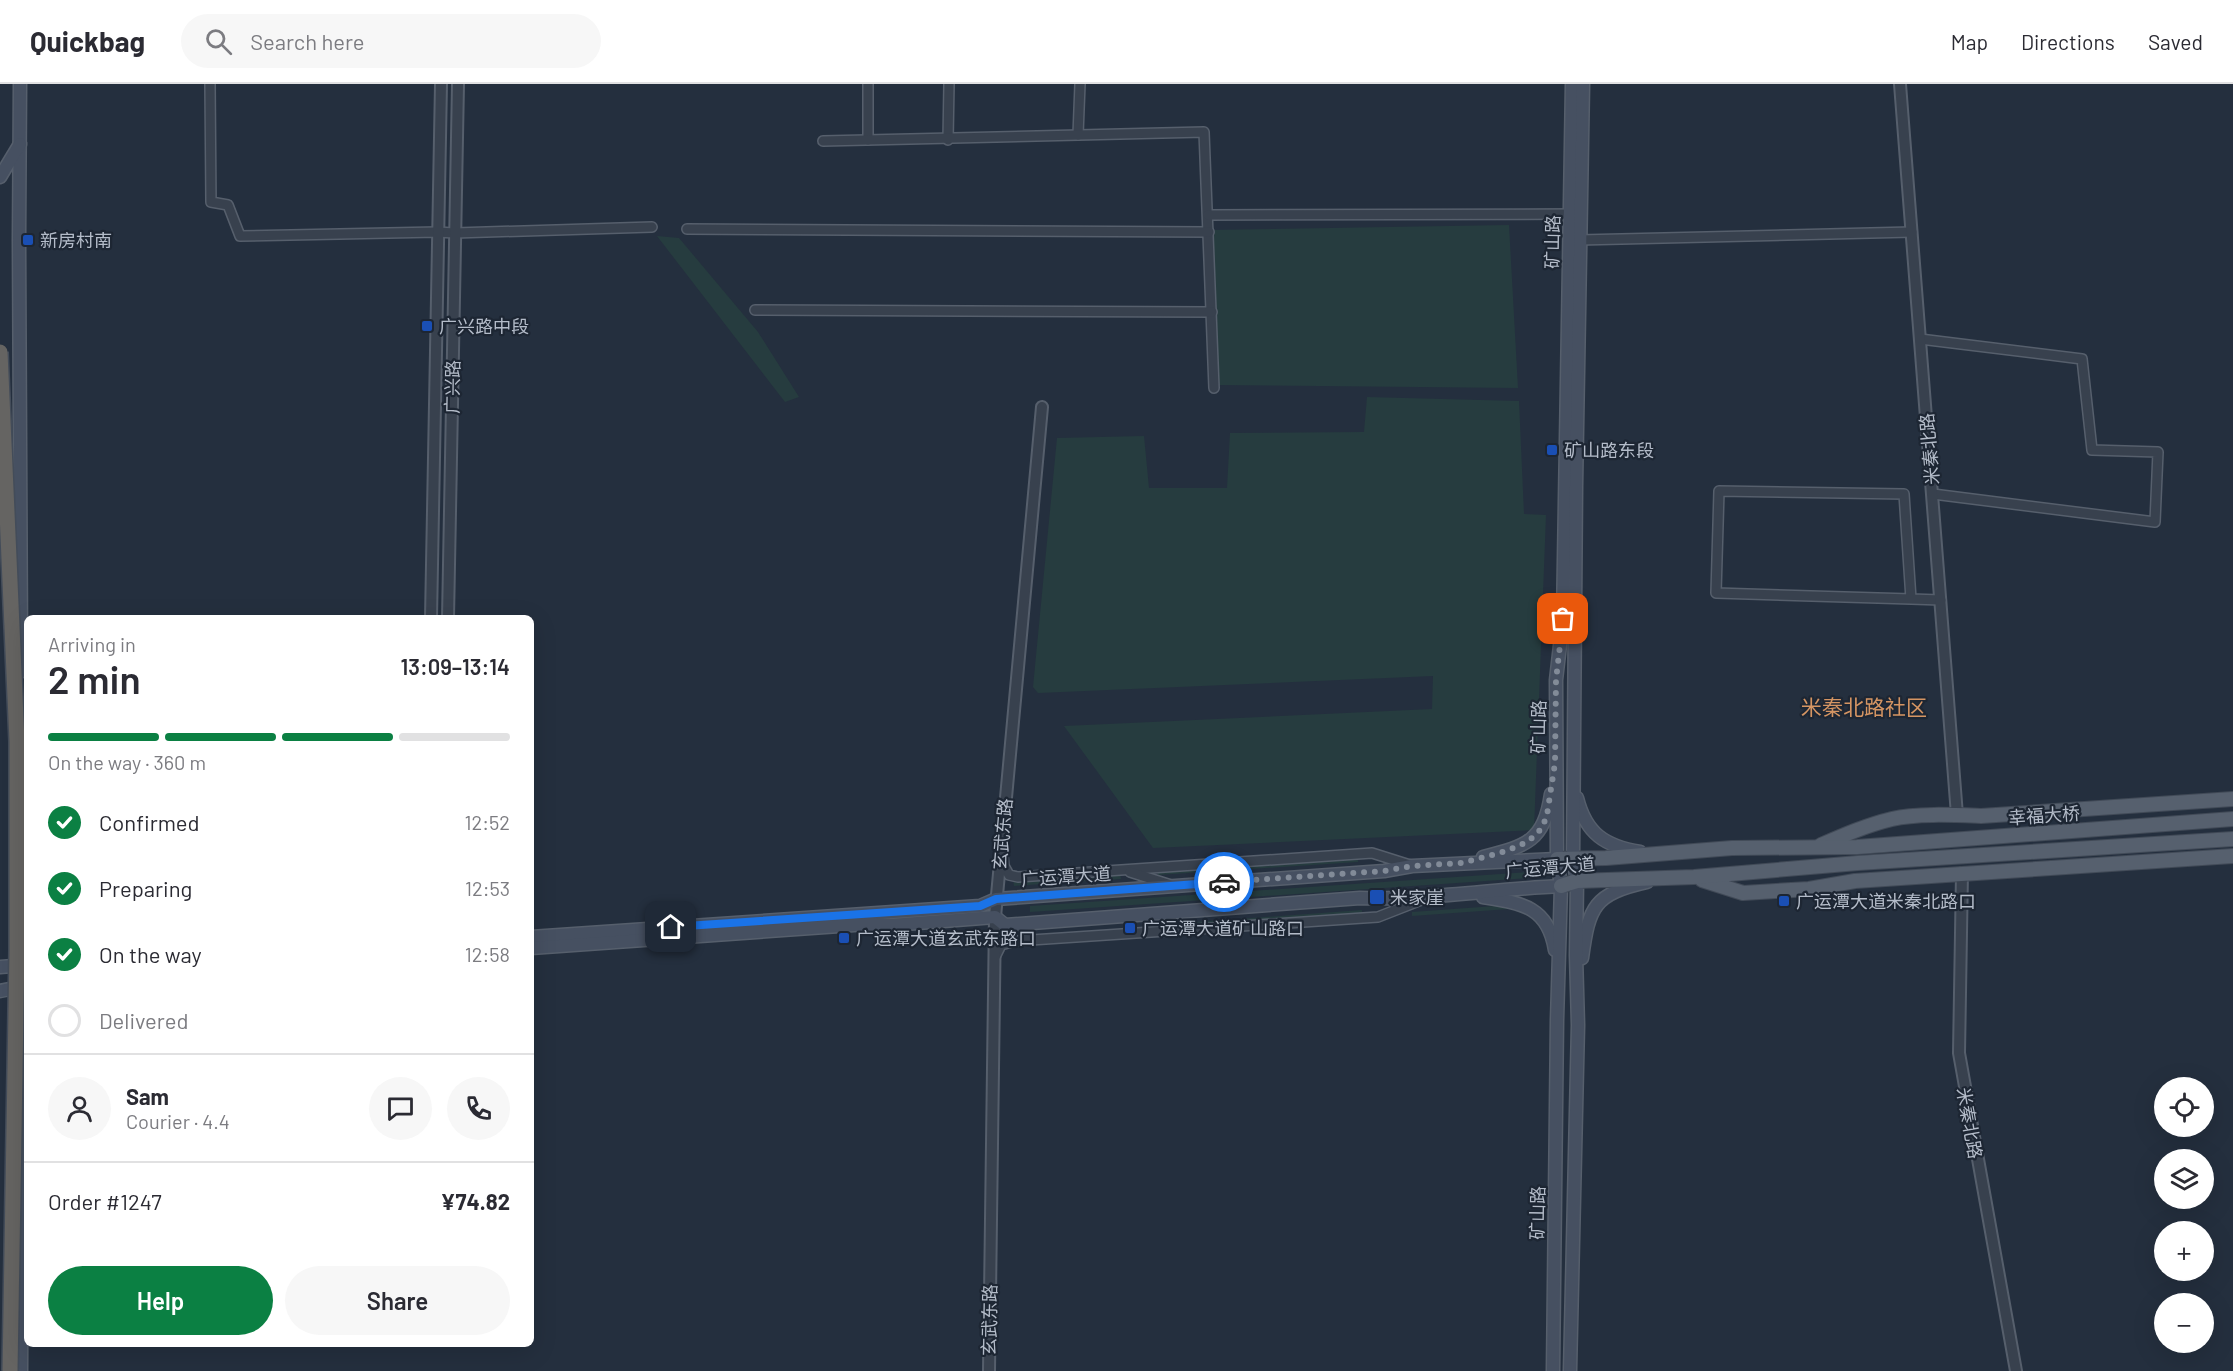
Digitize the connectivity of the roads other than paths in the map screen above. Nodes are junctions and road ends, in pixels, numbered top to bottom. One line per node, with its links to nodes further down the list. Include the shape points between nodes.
1 (20, 84): 15 (main road)
2 (210, 84): 21 (street, via 212,202 228,205 240,236)
3 (441, 84): 21 (street, 广兴路)
4 (458, 84): 24 (street, 广兴路)
5 (868, 84): 12 (street)
6 (949, 84): 13 (street)
7 (1080, 84): 11 (street)
8 (1572, 84): 17 (main road, 矿山路)
9 (1583, 84): 17 (main road, 矿山路)
10 (1900, 84): 23 (street, 米秦北路)
11 (1078, 135): 13 (street); 18 (street, via 1204,132)
12 (867, 140): 13 (street); 14 (street)
13 (948, 140)
14 (823, 141)
15 (20, 144): 16 (main road); 37 (main road)
16 (0, 177)
17 (1576, 214): 18 (street); 25 (main road, 矿山路); 38 (main road, 矿山路)
18 (1208, 215): 22 (street)
19 (652, 226): 24 (street)
20 (687, 229): 22 (street)
21 (437, 232): 24 (street); 35 (street, 广兴路)
22 (1209, 232): 27 (street)
23 (1912, 232): 25 (street); 28 (street, 米秦北路)
24 (455, 233): 36 (street, 广兴路)
25 (1579, 240): 39 (main road, 矿山路)
26 (755, 310): 27 (street)
27 (1212, 312): 30 (street)
28 (1920, 339): 32 (street, 米秦北路); 32 (street, via 2082,359 2092,450 2158,452 2155,522)
29 (0, 352): 75 (highway, bridge, via 17,742)
30 (1214, 388)
31 (1042, 407): 44 (street, 玄武东路)
32 (1933, 494): 34 (street, 米秦北路)
33 (1911, 599): 33 (street, via 1716,593 1719,491 1904,494); 34 (street)
34 (1941, 600): 41 (street, 米秦北路)
35 (431, 615)
36 (448, 615)
37 (24, 659)
38 (1555, 763): 49 (main road, 矿山路); 51 (main road, via 1547,815 1538,833 1521,845)
39 (1573, 778): 47 (main road, via 1580,809 1592,832 1614,846); 50 (main road, 矿山路)
40 (2233, 799): 41 (main road)
41 (1957, 815): 46 (main road, via 1894,819)
42 (2233, 819): 45 (main road, 幸福大桥)
43 (2233, 839): 52 (main road, 幸福大桥)
44 (1002, 843): 54 (street, via 1004,866 1014,877); 63 (street, 玄武东路)
45 (1857, 847): 46 (main road, 广运潭大道)
46 (1813, 848): 47 (main road, 广运潭大道)
47 (1650, 854): 50 (main road, 广运潭大道)
48 (2233, 856): 55 (main road)
49 (1557, 859): 50 (main road, 广运潭大道); 51 (main road, 广运潭大道); 60 (main road, 矿山路)
50 (1573, 859): 58 (main road, 矿山路)
51 (1461, 863): 53 (main road, 广运潭大道)
52 (1858, 863): 56 (main road, 广运潭大道)
53 (1412, 866): 54 (street, via 1372,853); 59 (main road, 广运潭大道)
54 (1124, 870): 59 (street)
55 (1962, 873): 56 (main road, via 1743,893); 80 (street, 米秦北路, via 1959,1053)
56 (1694, 877): 57 (main road, 广运潭大道)
57 (1665, 878): 58 (main road, 广运潭大道); 72 (main road, via 1614,891 1596,905 1587,929)
58 (1577, 881): 60 (main road, 广运潭大道); 72 (main road, 矿山路)
59 (1173, 886): 63 (main road, 广运潭大道)
60 (1561, 886): 61 (main road, 广运潭大道); 70 (main road, 矿山路)
61 (1467, 894): 62 (main road, 广运潭大道); 70 (main road, via 1518,903 1537,913 1552,936)
62 (1430, 897): 64 (main road, 广运潭大道, via 1360,898 1005,925); 67 (street, via 1378,917 1015,941 1001,945)
63 (996, 899): 64 (street, 玄武东路); 65 (main road, 广运潭大道, via 980,906)
64 (995, 917): 66 (main road, 广运潭大道); 67 (street, 玄武东路)
65 (534, 937)
66 (534, 948)
67 (994, 963): 77 (street, 玄武东路)
68 (24, 965): 69 (main road)
69 (0, 967)
70 (1558, 980): 78 (main road, 矿山路)
71 (24, 986): 73 (main road)
72 (1578, 988): 79 (main road, 矿山路)
73 (0, 991)
74 (24, 1082): 76 (main road)
75 (10, 1371)
76 (21, 1371)
77 (989, 1371)
78 (1553, 1371)
79 (1570, 1371)
80 (2016, 1371)

